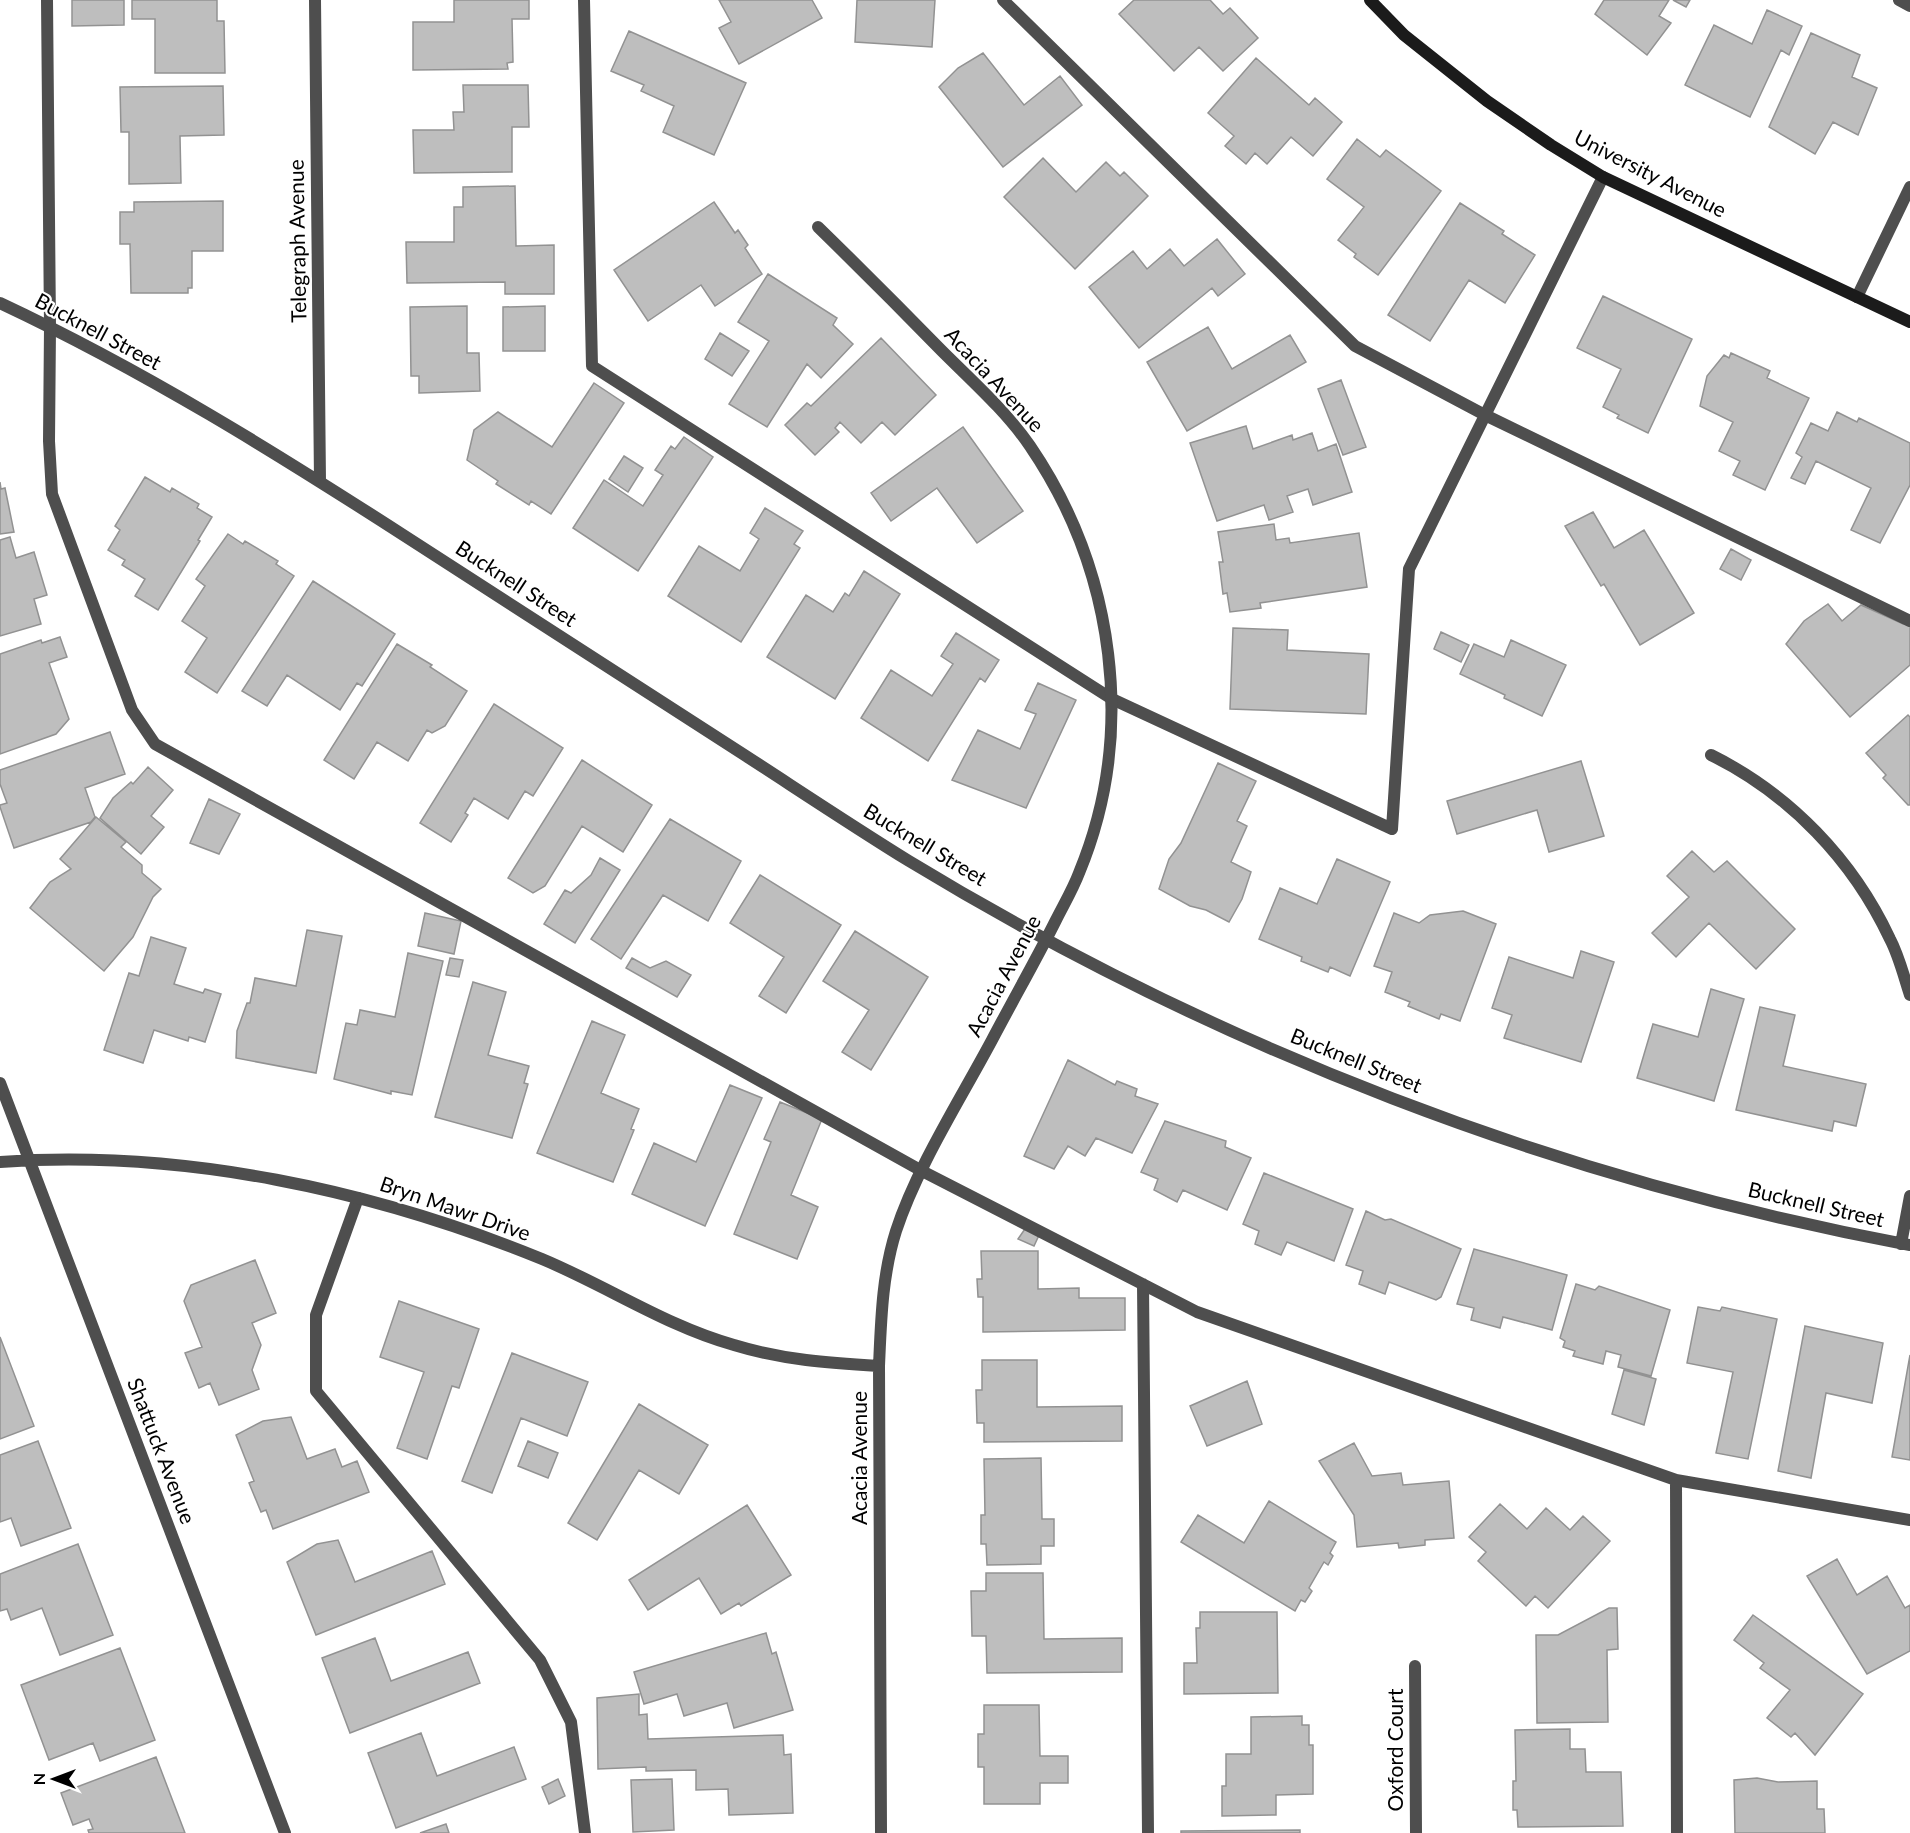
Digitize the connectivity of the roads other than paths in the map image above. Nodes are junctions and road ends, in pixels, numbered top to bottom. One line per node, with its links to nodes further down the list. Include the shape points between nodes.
1 (47, 0): 14 (street)
2 (315, 0): 16 (street, Telegraph Avenue)
3 (584, 0): 18 (street, via 592,366)
4 (1003, 0): 15 (street, via 1355,346)
5 (1370, 0): 8 (street, University Avenue, via 1404,35 1487,101)
6 (1899, 0): 7 (street)
7 (1910, 6)
8 (1603, 177): 11 (street, University Avenue); 15 (street)
9 (1910, 187): 11 (street)
10 (818, 227): 18 (street, Acacia Avenue, via 989,398 1029,446 1069,512 1089,562 1106,630)
11 (1857, 297): 13 (street, University Avenue)
12 (0, 303): 14 (street, Bucknell Street)
13 (1910, 322)
14 (50, 327): 16 (street, Bucknell Street, via 181,397); 25 (street, via 52,494 132,710 155,744)
15 (1485, 415): 17 (street); 18 (street, via 1409,569 1392,830)
16 (320, 482): 20 (street, Bucknell Street, via 910,861)
17 (1910, 621)
18 (1112, 699): 20 (street, Acacia Avenue, via 1109,761 1099,815 1079,873)
19 (1711, 755): 21 (street, via 1784,801 1826,842 1863,888 1891,940)
20 (1046, 939): 25 (street, Acacia Avenue); 28 (street, Bucknell Street, via 1159,997 1302,1061 1448,1119 1597,1168 1726,1204)
21 (1910, 995)
22 (0, 1083): 23 (street, Shattuck Avenue)
23 (29, 1160): 24 (street, Bryn Mawr Drive); 27 (street, Bryn Mawr Drive, via 129,1162 236,1173); 34 (street, Shattuck Avenue)
24 (0, 1162)
25 (922, 1171): 29 (street); 30 (street, Acacia Avenue, via 893,1244 881,1299)
26 (1910, 1196): 28 (street)
27 (358, 1198): 30 (street, Bryn Mawr Drive, via 443,1222 543,1260 669,1321 734,1345 802,1361); 35 (street, via 316,1315 316,1391 540,1660 571,1722)
28 (1906, 1244)
29 (1143, 1284): 31 (street, via 1197,1312); 37 (street)
30 (879, 1366): 36 (street, Acacia Avenue)
31 (1676, 1480): 32 (street); 39 (street)
32 (1910, 1520)
33 (1415, 1666): 38 (street, Oxford Court)
34 (285, 1833)
35 (585, 1833)
36 (881, 1833)
37 (1148, 1833)
38 (1416, 1833)
39 (1677, 1833)

